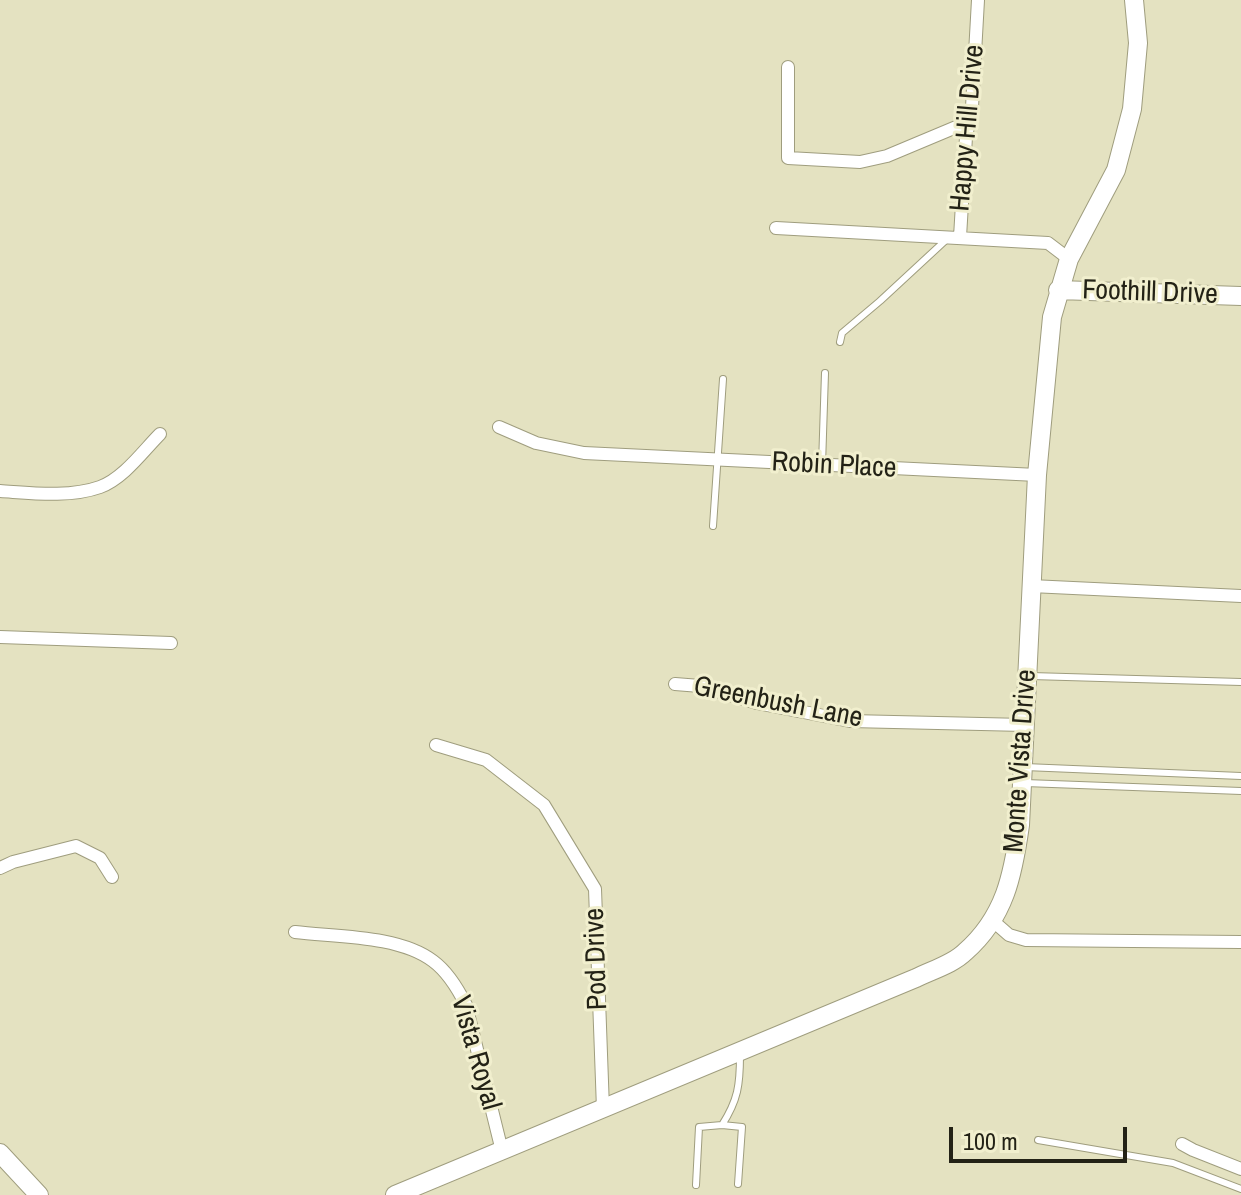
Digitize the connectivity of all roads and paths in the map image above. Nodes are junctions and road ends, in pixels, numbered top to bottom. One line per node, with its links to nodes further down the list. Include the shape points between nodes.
1 (978, 0): 4 (street, Happy Hill Drive)
2 (1134, 0): 7 (main road, Monte Vista Drive, via 1138,43 1132,109 1116,170)
3 (788, 67): 4 (street, via 788,158 860,162 887,156 961,125)
4 (972, 107): 6 (street, Happy Hill Drive)
5 (776, 228): 6 (street)
6 (955, 237): 7 (street, Happy Hill Drive, via 1048,243); 10 (lane, via 842,333)
7 (1069, 259): 8 (main road, Monte Vista Drive)
8 (1058, 290): 9 (main road, Foothill Drive); 17 (main road, Monte Vista Drive)
9 (1241, 296)
10 (840, 342)
11 (825, 373): 16 (lane)
12 (723, 379): 15 (lane)
13 (499, 427): 15 (street, Robin Place, via 536,443 584,453)
14 (160, 434): 18 (street, via 127,469 102,486)
15 (718, 461): 16 (street, Robin Place); 19 (lane)
16 (822, 465): 17 (street, Robin Place)
17 (1037, 475): 20 (main road, Monte Vista Drive)
18 (0, 491)
19 (713, 526)
20 (1031, 586): 21 (street); 24 (main road, Monte Vista Drive)
21 (1241, 596)
22 (0, 637): 23 (street)
23 (171, 643)
24 (1027, 675): 25 (lane); 27 (main road, Monte Vista Drive)
25 (1241, 682)
26 (675, 684): 27 (street, Greenbush Lane, via 850,721)
27 (1025, 725): 29 (main road, Monte Vista Drive)
28 (436, 745): 38 (street, Pod Drive, via 486,760 544,805 595,889)
29 (1022, 775): 30 (lane); 31 (lane); 34 (main road, Monte Vista Drive, via 1012,878)
30 (1241, 776)
31 (1241, 791)
32 (0, 868): 33 (street, via 76,846 100,858)
33 (112, 877)
34 (993, 921): 36 (street, via 1009,935 1026,940); 37 (main road, Monte Vista Drive, via 964,954)
35 (295, 932): 42 (street, Vista Royal, via 394,943 434,962 466,1005)
36 (1241, 942)
37 (740, 1052): 38 (main road, Monte Vista Drive); 39 (lane, via 740,1088)
38 (603, 1109): 42 (main road, Monte Vista Drive)
39 (722, 1125): 45 (lane, via 742,1127); 46 (lane, via 699,1127)
40 (1038, 1140): 47 (lane, via 1173,1163)
41 (1182, 1144): 44 (street)
42 (502, 1151): 49 (main road, Monte Vista Drive)
43 (0, 1153): 48 (main road)
44 (1241, 1169)
45 (738, 1184)
46 (696, 1185)
47 (1241, 1189)
48 (39, 1195)
49 (395, 1195)

